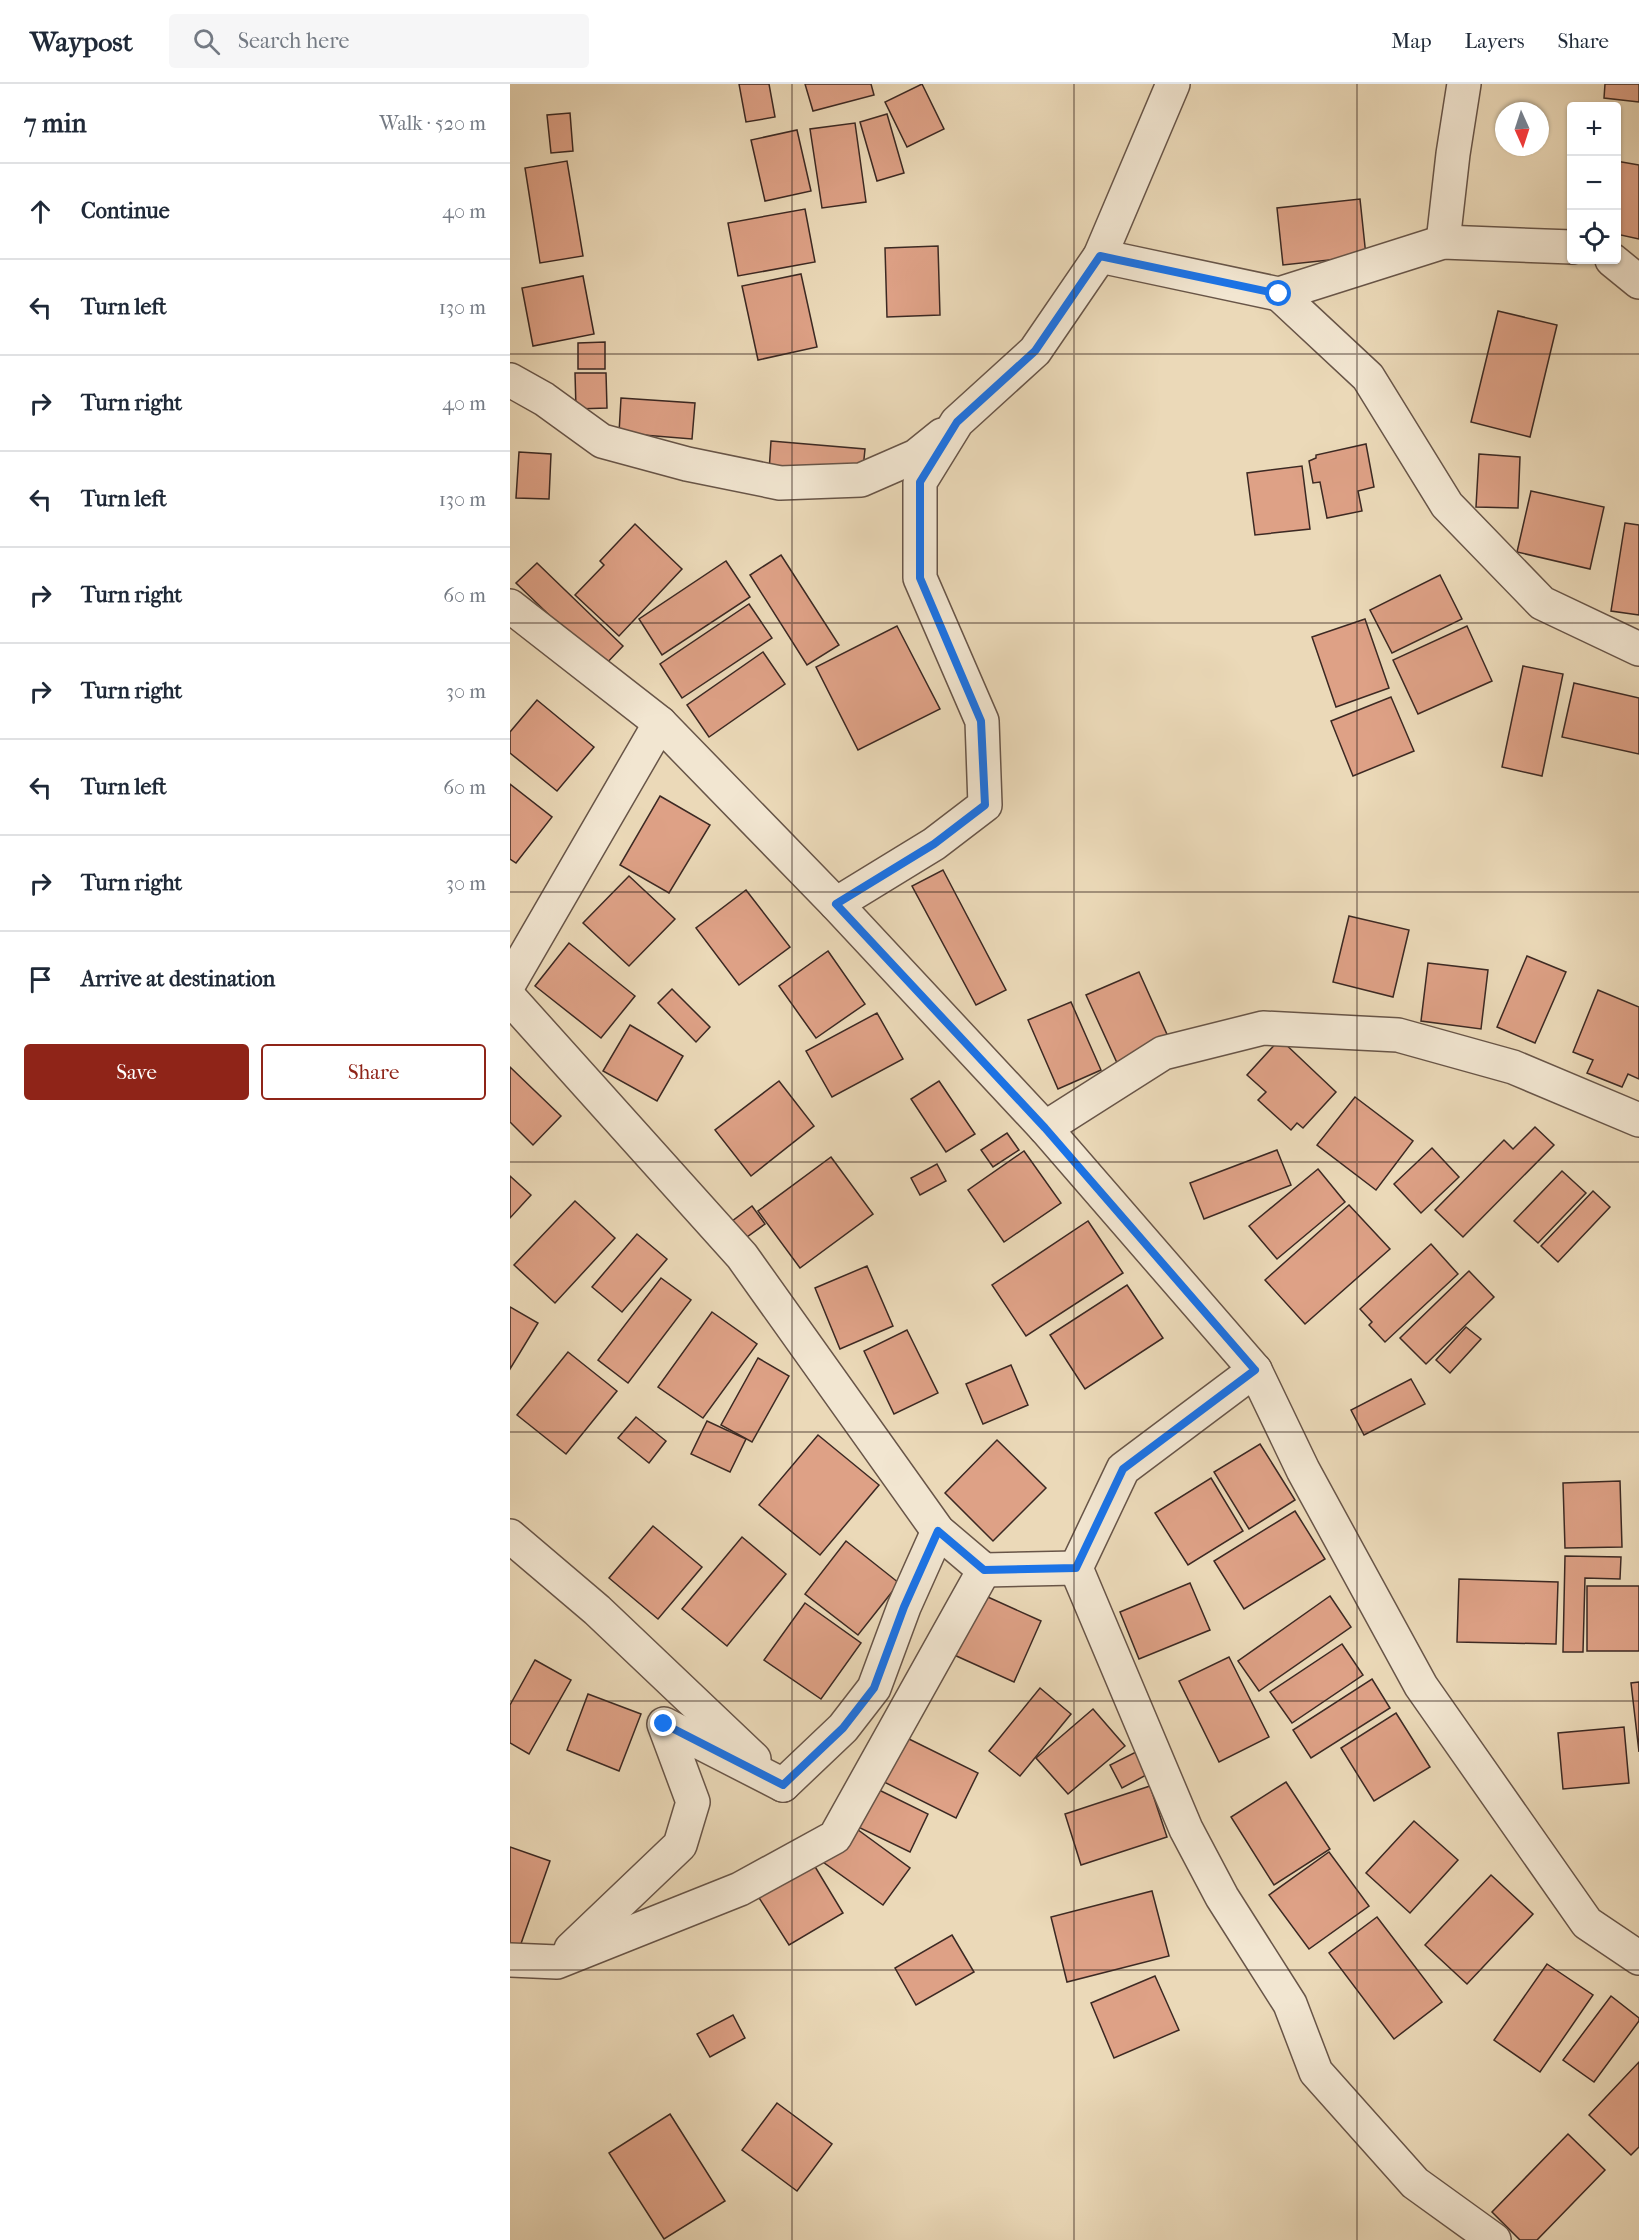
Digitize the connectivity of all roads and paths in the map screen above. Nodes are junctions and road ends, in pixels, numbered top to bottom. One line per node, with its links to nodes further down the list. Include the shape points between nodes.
1 (1173, 84): 5 (street)
2 (1464, 84): 3 (street)
3 (1443, 242): 4 (street); 8 (street)
4 (1567, 247)
5 (1100, 256): 8 (street); 10 (street, via 1035,351)
6 (1617, 264): 7 (street)
7 (1639, 282)
8 (1279, 294): 12 (street, via 1368,377 1447,505 1542,603)
9 (510, 380): 10 (street, via 602,441 780,483 861,480 916,456)
10 (957, 422): 14 (street, via 920,482 920,578 981,721 985,805 934,844)
11 (510, 606): 13 (street)
12 (1639, 649)
13 (660, 723): 14 (street); 15 (street)
14 (836, 904): 18 (street)
15 (510, 982)
16 (510, 998): 20 (street, via 742,1256)
17 (1639, 1120): 18 (street, via 1513,1067 1398,1035 1263,1028 1163,1053)
18 (1045, 1128): 19 (street)
19 (1255, 1370): 22 (street, via 1123,1469); 25 (street, via 1304,1470 1421,1686 1587,1923)
20 (938, 1531): 23 (street); 24 (street, via 874,1688 843,1728)
21 (510, 1536): 24 (street, via 597,1610)
22 (1076, 1568): 23 (street); 28 (street, via 1186,1829 1222,1897 1290,2004 1316,2072 1415,2183)
23 (984, 1570): 27 (street, via 835,1837 740,1888)
24 (783, 1785): 27 (street, via 664,1724 693,1802 680,1845)
25 (1639, 1958)
26 (510, 1960): 27 (street)
27 (557, 1962)
28 (1494, 2240)

